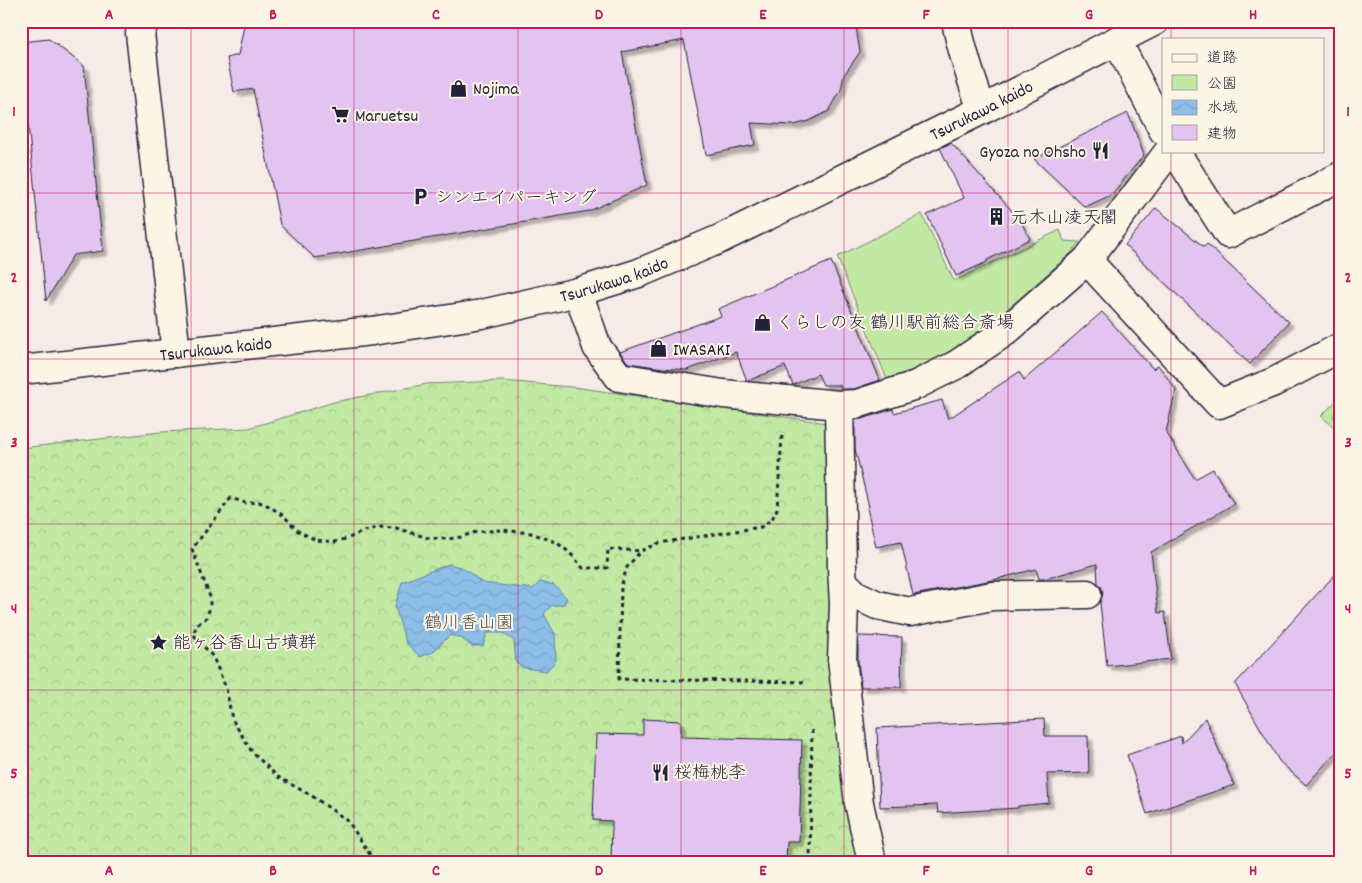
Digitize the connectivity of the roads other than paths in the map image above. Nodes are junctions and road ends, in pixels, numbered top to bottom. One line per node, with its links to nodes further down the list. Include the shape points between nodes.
1 (956, 21): 5 (street)
2 (1155, 21): 4 (street, Tsurukawa kaido)
3 (139, 25): 13 (street)
4 (1117, 41): 5 (street, Tsurukawa kaido); 6 (street)
5 (982, 110): 11 (street, Tsurukawa kaido, via 720,239 640,272)
6 (1162, 128)
7 (1168, 152): 10 (street)
8 (1176, 152): 9 (street, via 1228,234)
9 (1341, 176)
10 (1087, 260): 12 (street, via 1219,404 1274,382); 15 (street, via 1005,332 956,365 916,385 857,404)
11 (578, 292): 13 (street, Tsurukawa kaido, via 482,314 391,328); 15 (street, via 597,347 619,377 723,394)
12 (1341, 347)
13 (176, 353): 14 (street, Tsurukawa kaido)
14 (21, 370)
15 (839, 405): 16 (street)
16 (844, 583): 17 (street, via 856,594 878,605 910,612 992,596); 18 (street, via 842,659 859,803)
17 (1087, 594)
18 (872, 862)

